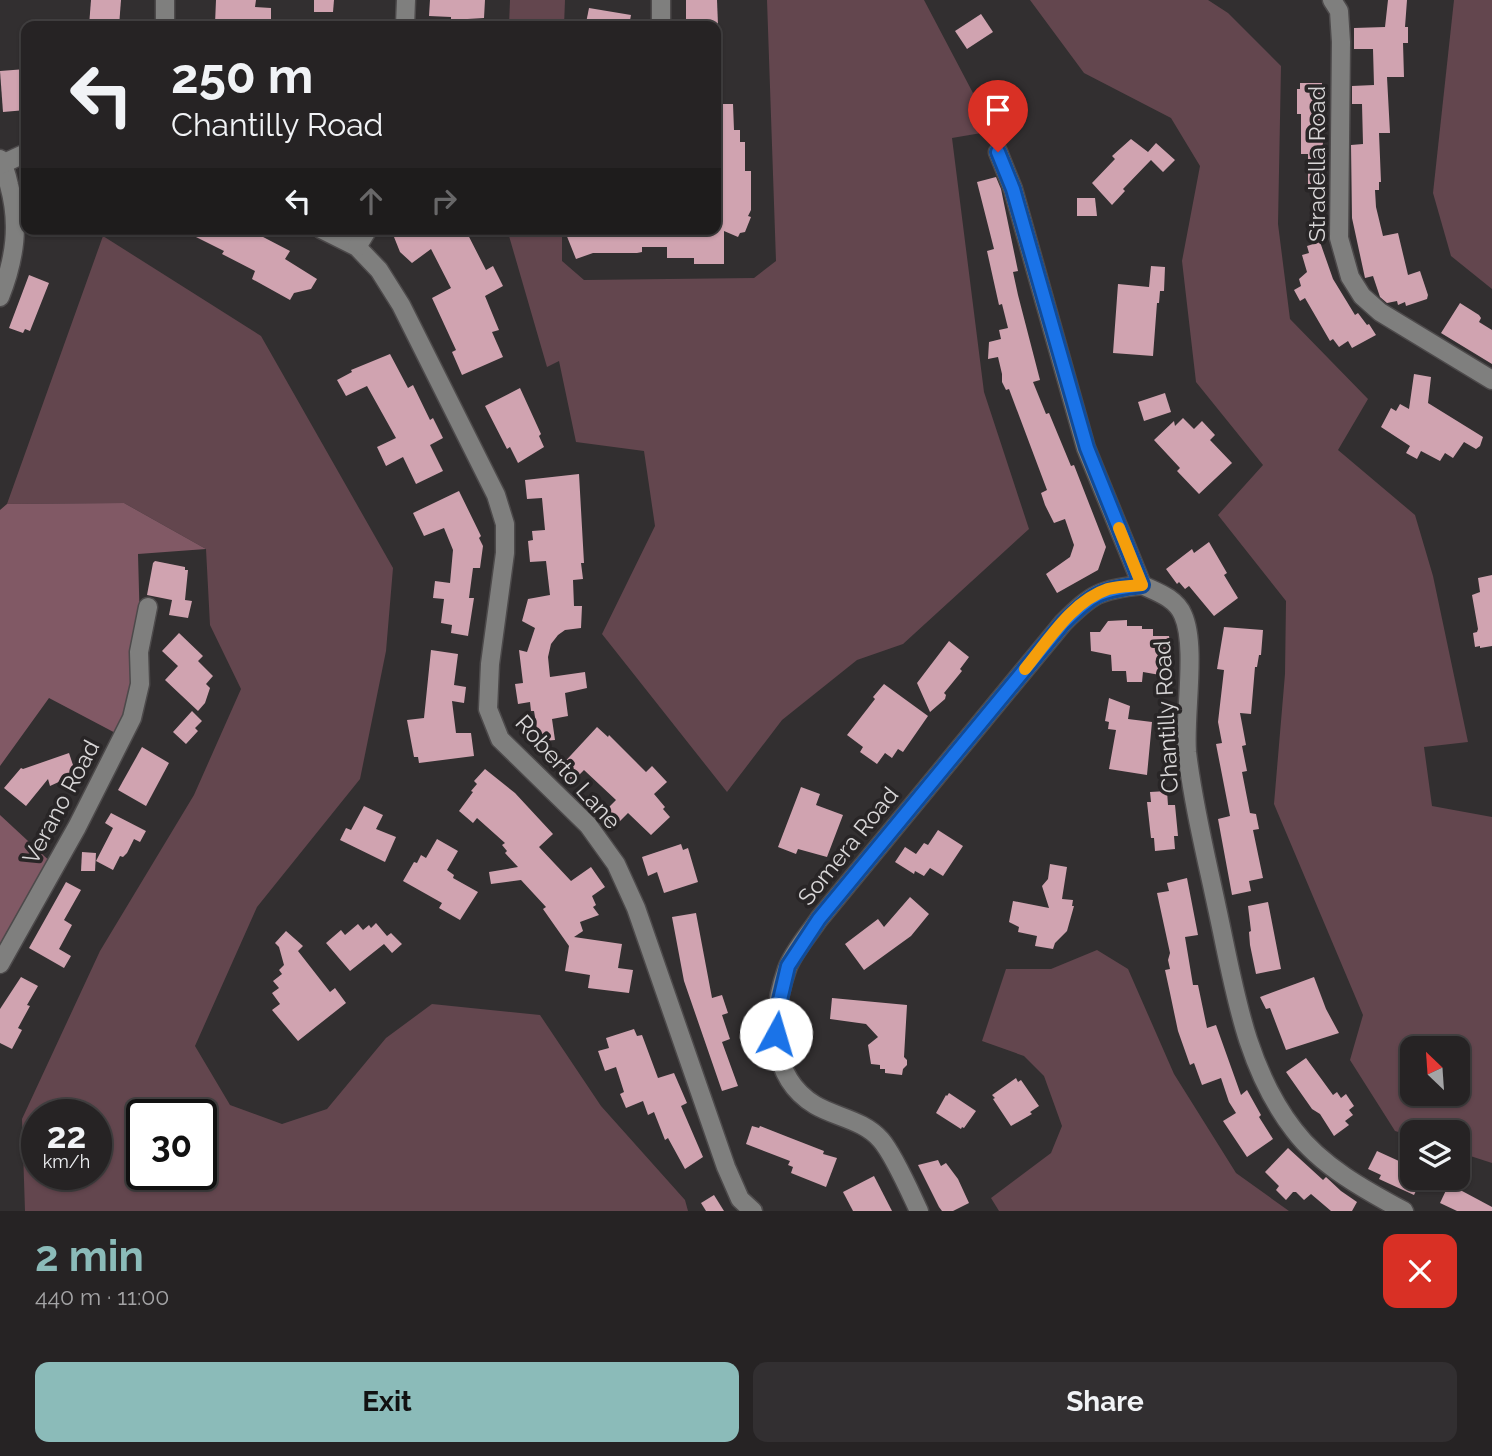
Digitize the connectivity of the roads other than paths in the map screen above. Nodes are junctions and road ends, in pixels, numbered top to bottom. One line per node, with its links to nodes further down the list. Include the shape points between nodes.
1 (165, 0): 5 (street)
2 (406, 0): 6 (street)
3 (661, 0): 7 (street)
4 (1332, 0): 15 (street, Stradella Road, via 1339,11 1341,41 1339,239 1350,277 1380,312)
5 (164, 21)
6 (405, 21)
7 (661, 21)
8 (998, 152): 16 (street, via 1013,189 1087,448)
9 (21, 155): 10 (street)
10 (1, 163): 14 (street, via 13,199 16,237)
11 (333, 235): 13 (street, Roberto Lane)
12 (364, 235): 13 (street)
13 (357, 247): 19 (street, Roberto Lane, via 379,270 401,305 496,495 505,524 488,709 500,739 588,825 616,864 636,908 726,1167 740,1199)
14 (0, 297)
15 (1492, 380)
16 (1142, 585): 20 (street, Somera Road, via 1110,589 1087,599 1063,623 819,919 788,966 776,1034 788,1082 814,1104 848,1118 880,1139); 21 (street, Chantilly Road, via 1172,599 1183,614 1189,639 1187,749 1195,804 1245,1035 1268,1091 1295,1131 1321,1158)
17 (148, 607): 18 (street, Verano Road, via 132,718)
18 (0, 964)
19 (753, 1211)
20 (919, 1211)
21 (1404, 1211)

